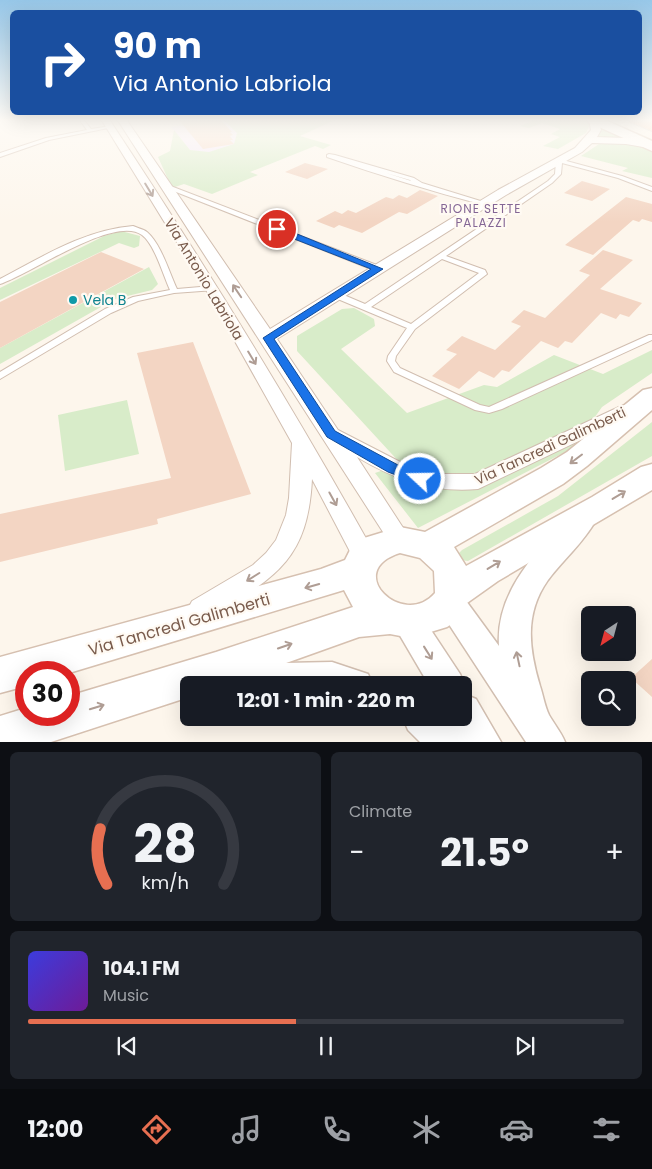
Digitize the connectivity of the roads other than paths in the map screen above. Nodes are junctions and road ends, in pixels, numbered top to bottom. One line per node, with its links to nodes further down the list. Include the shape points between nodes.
1 (131, 154): 12 (street, Via Antonio Labriola, one-way to 12)
2 (139, 154): 6 (street, Via Antonio Labriola)
3 (570, 154): 4 (street)
4 (559, 161): 7 (lane); 8 (street); 9 (lane, via 558,174 550,182)
5 (420, 184): 5 (lane, via 333,156 328,157 406,182); 8 (lane)
6 (168, 187): 10 (lane); 18 (street, Via Antonio Labriola, one-way to 6)
7 (652, 189)
8 (484, 203): 10 (street)
9 (440, 256): 15 (lane); 16 (lane, via 483,274)
10 (379, 269): 14 (street)
11 (0, 282): 13 (lane, Via Antonio Labriola, via 93,237 128,228 145,234)
12 (212, 288): 13 (lane); 22 (street, Via Antonio Labriola, one-way to 22)
13 (174, 291): 19 (lane, via 136,299 108,311)
14 (336, 295): 15 (lane); 18 (street)
15 (365, 308): 16 (lane)
16 (412, 328): 17 (lane, via 392,356 392,365 478,408 489,410)
17 (652, 337)
18 (268, 338): 21 (street, Via Antonio Labriola)
19 (0, 376)
20 (646, 400): 24 (street, Via Tancredi Galimberti, via 478,481 459,484); 26 (main road, Via Tancredi Galimberti, one-way to 26, via 552,476)
21 (331, 434): 24 (street, Via Antonio Labriola, via 393,468); 26 (street, Via Antonio Labriola)
22 (301, 440): 27 (street, Via Antonio Labriola, one-way to 27); 30 (street, Via Antonio Labriola, one-way to 30, via 303,485 298,515 285,545 262,571)
23 (652, 475): 25 (main road, one-way to 23)
24 (430, 482)
25 (587, 515): 28 (main road, one-way to 25, via 476,576); 37 (street, one-way to 25, via 514,637 517,608 548,560)
26 (414, 543): 27 (main road, via 377,545); 28 (main road, via 438,552 449,564 455,578)
27 (361, 563): 29 (main road, via 358,586 364,599 375,610); 30 (main road, Via Tancredi Galimberti, one-way to 30, via 323,583)
28 (452, 598): 29 (main road, via 440,613 425,620); 37 (street)
29 (399, 620): 31 (main road, one-way to 29, via 359,621); 34 (street, one-way to 34)
30 (175, 625): 32 (main road, Via Tancredi Galimberti)
31 (216, 670): 33 (street); 38 (main road, one-way to 31)
32 (0, 675)
33 (262, 676)
34 (441, 676)
35 (472, 724): 40 (street)
36 (429, 726): 39 (street)
37 (541, 732)
38 (0, 737)
39 (448, 742)
40 (483, 742)

